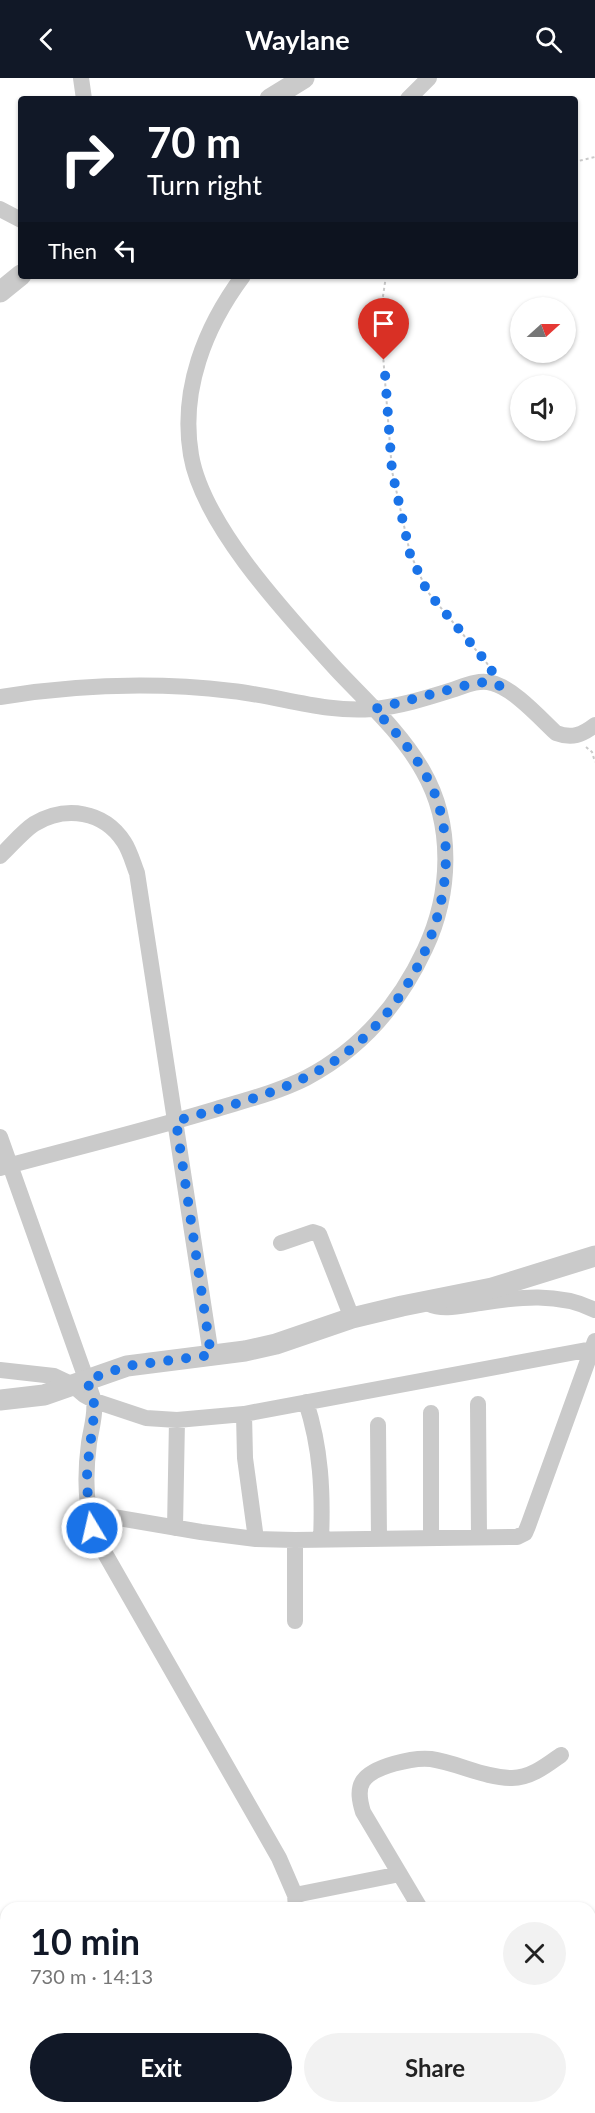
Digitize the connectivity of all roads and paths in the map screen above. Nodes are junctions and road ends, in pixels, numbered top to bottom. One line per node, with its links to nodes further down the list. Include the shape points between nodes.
1 (81, 78): 4 (street)
2 (304, 78): 5 (street)
3 (429, 78): 6 (street)
4 (84, 96)
5 (275, 96)
6 (411, 96)
7 (595, 157): 8 (path)
8 (578, 161)
9 (0, 209): 10 (street)
10 (18, 218)
11 (241, 279): 15 (street, via 214,319 203,344 193,381 191,456 221,527 257,577)
12 (386, 279): 13 (path, via 380,316 392,471 410,554 427,591 488,664)
13 (500, 686): 15 (street, via 475,683); 16 (street, via 556,733 575,737)
14 (0, 697): 15 (street, via 105,688 187,688)
15 (374, 709): 18 (street, via 424,771 441,817 446,856 443,890 421,958 377,1024 334,1061 284,1088)
16 (595, 725)
17 (0, 856): 18 (street, via 33,825 73,812 100,819 125,843 137,873)
18 (176, 1121): 20 (street); 27 (street)
19 (0, 1137): 20 (street)
20 (5, 1166): 29 (street)
21 (281, 1243): 25 (street, via 313,1232 319,1234)
22 (595, 1256): 23 (street, via 492,1288)
23 (422, 1301): 24 (street, via 444,1308 536,1297 571,1301); 25 (street)
24 (595, 1310)
25 (352, 1318): 27 (street, via 276,1344)
26 (593, 1345): 32 (street); 41 (street, via 525,1533 517,1537)
27 (211, 1355): 29 (street, via 127,1366)
28 (0, 1370): 29 (street)
29 (80, 1382): 30 (street, via 44,1395); 31 (street)
30 (0, 1400)
31 (94, 1401): 36 (street, via 146,1418); 38 (street, via 87,1470)
32 (306, 1402): 35 (street); 45 (street, via 321,1468)
33 (478, 1404): 41 (street)
34 (431, 1413): 40 (street)
35 (244, 1414): 36 (street); 42 (street, via 245,1458)
36 (177, 1420): 39 (street)
37 (378, 1425): 43 (street)
38 (90, 1521): 39 (street, via 113,1517); 49 (street, via 271,1844)
39 (175, 1528): 42 (street)
40 (431, 1538): 41 (street); 43 (street)
41 (479, 1538)
42 (256, 1539): 44 (street)
43 (379, 1539): 45 (street)
44 (295, 1540): 45 (street); 46 (street)
45 (321, 1540)
46 (295, 1621)
47 (561, 1755): 48 (street, via 533,1773 512,1778 424,1759 369,1774 360,1786 361,1805)
48 (400, 1874): 49 (street); 50 (street)
49 (296, 1902)
50 (416, 1902)

